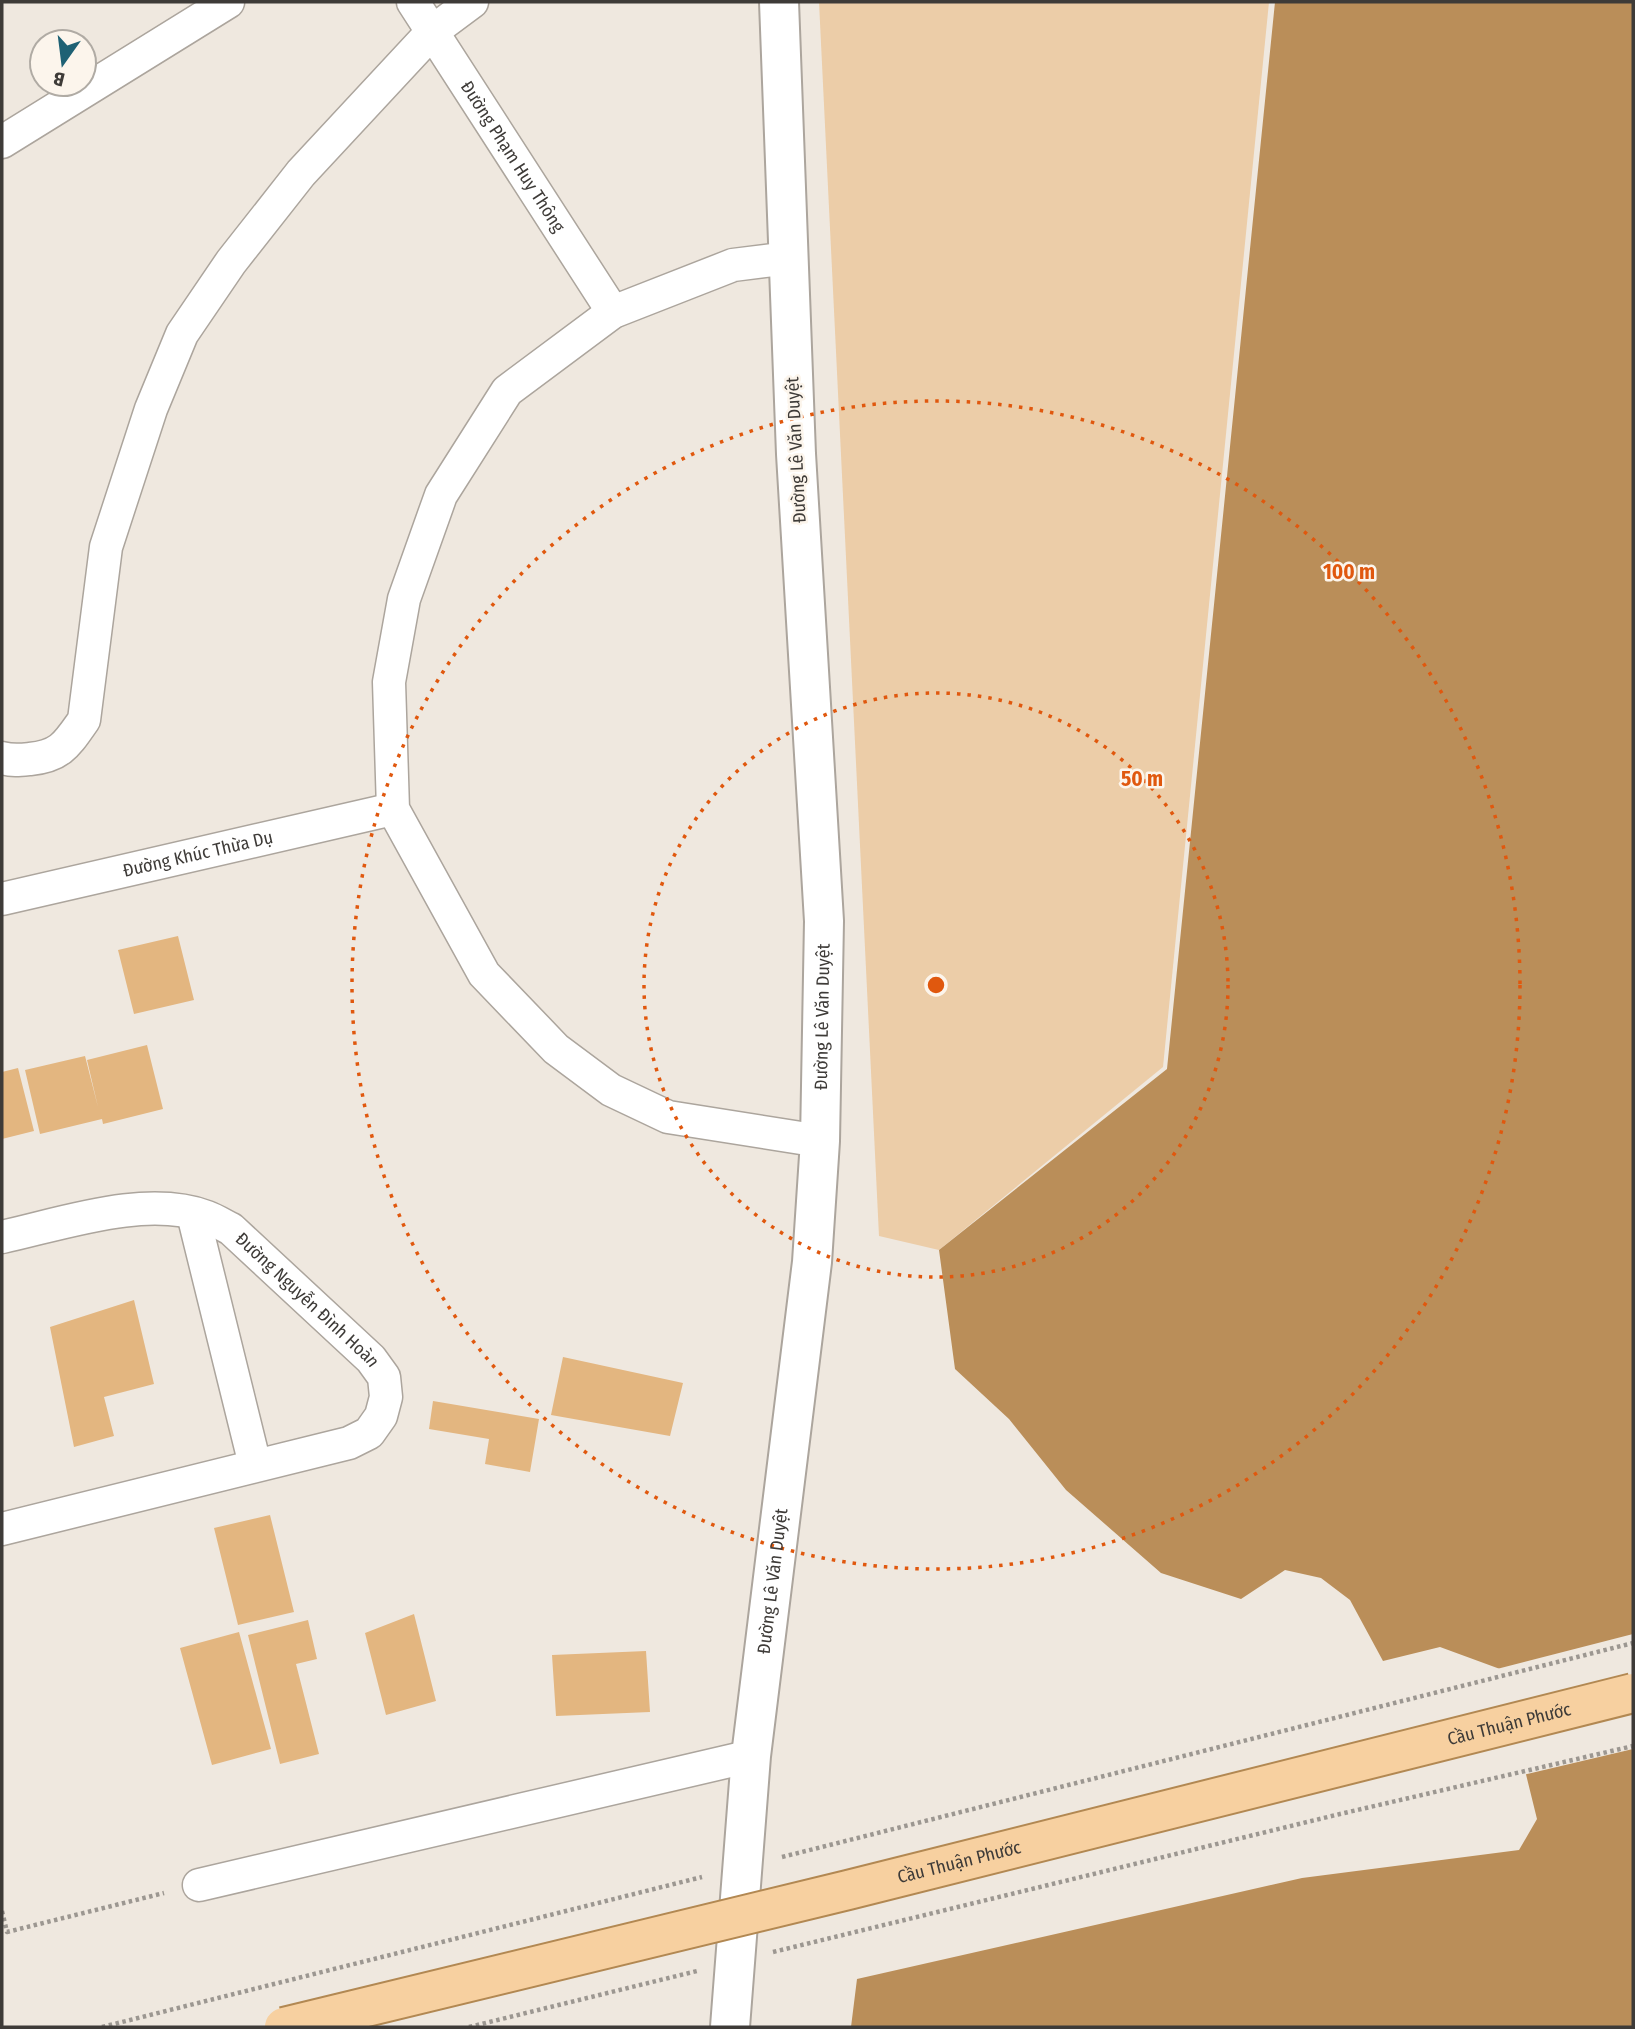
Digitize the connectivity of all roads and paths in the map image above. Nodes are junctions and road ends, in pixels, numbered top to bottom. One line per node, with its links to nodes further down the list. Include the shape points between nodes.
1 (228, 2): 6 (street)
2 (413, 2): 5 (street, Đường Phạm Huy Thông)
3 (472, 2): 5 (street)
4 (779, 2): 7 (street, Đường Lê Văn Duyệt)
5 (433, 31): 8 (street, Đường Phạm Huy Thông); 9 (street, via 301,173 182,334 151,409 106,547 84,720 71,740 51,757)
6 (2, 142)
7 (789, 258): 8 (street, via 733,265); 12 (street, Đường Lê Văn Duyệt, via 824,922)
8 (613, 312): 10 (street, via 507,391 441,495 404,599 389,682)
9 (2, 758)
10 (393, 809): 11 (street, Đường Khúc Thừa Dụ); 12 (street, via 484,974 556,1049 611,1090 668,1117)
11 (2, 899)
12 (820, 1141): 20 (street, Đường Lê Văn Duyệt, via 812,1262)
13 (193, 1214): 14 (street, Đường Nguyễn Đình Hoàn, via 171,1210 110,1213); 15 (street); 15 (street, Đường Nguyễn Đình Hoàn, via 231,1229 371,1359 384,1377 386,1398 369,1433 349,1443)
14 (2, 1237)
15 (255, 1465): 16 (street, Đường Nguyễn Đình Hoàn)
16 (2, 1529)
17 (1633, 1643): 21 (path)
18 (1633, 1693): 28 (main road, Cầu Thuận Phước, bridge)
19 (1633, 1746): 25 (path)
20 (751, 1756): 23 (street); 30 (street, Đường Lê Văn Duyệt)
21 (779, 1858)
22 (712, 1875): 27 (path)
23 (199, 1885): 24 (path, via 7,1932)
24 (2, 1911)
25 (766, 1954)
26 (700, 1970): 29 (path)
27 (102, 2027)
28 (284, 2027)
29 (469, 2027)
30 (730, 2027)

